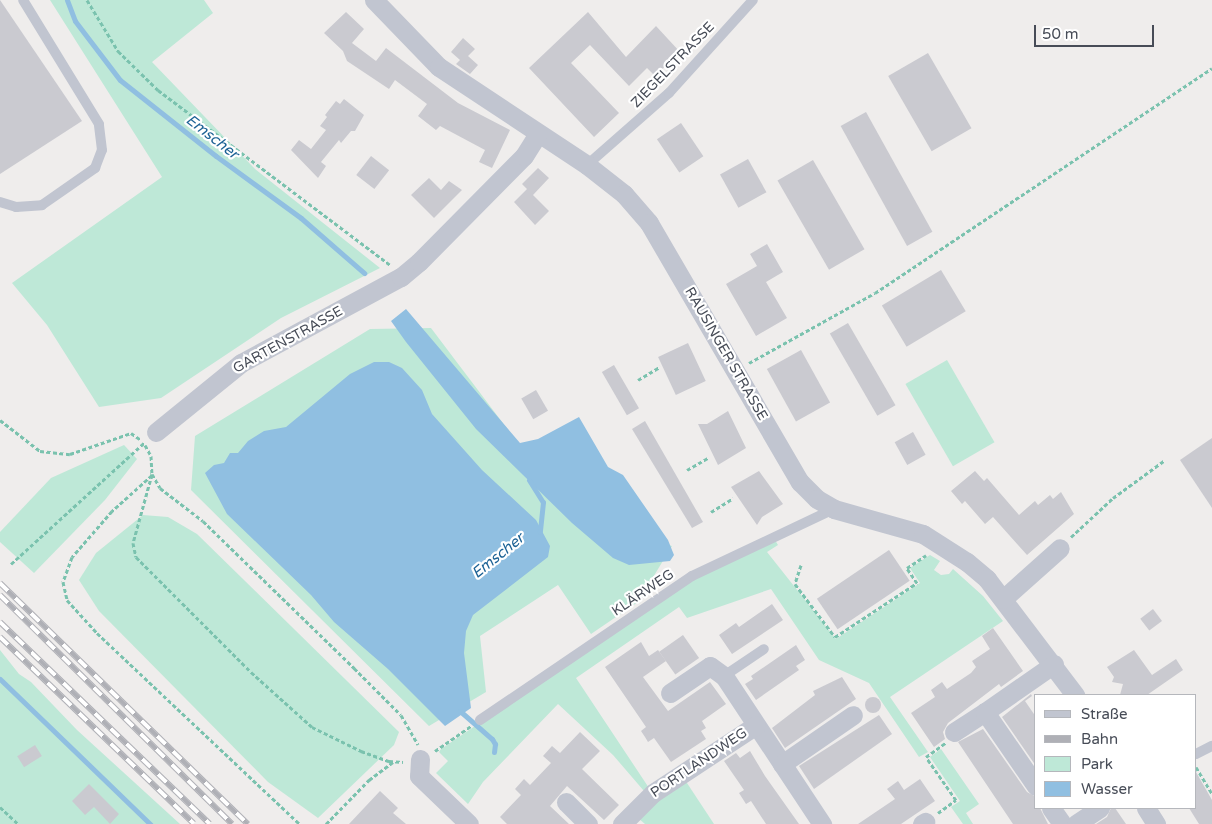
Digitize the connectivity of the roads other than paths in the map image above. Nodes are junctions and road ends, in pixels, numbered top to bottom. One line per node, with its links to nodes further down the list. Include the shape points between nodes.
1 (23, 0): 6 (lane, via 99,124 102,150 95,168 42,205 16,207)
2 (374, 0): 4 (street, RAUSINGER STRASSE, via 439,67)
3 (753, 0): 5 (lane, ZIEGELSTRASSE, via 669,93)
4 (538, 134): 5 (street, RAUSINGER STRASSE); 7 (street, GARTENSTRASSE, via 524,156 415,266 349,307 241,363)
5 (587, 165): 8 (street, RAUSINGER STRASSE, via 624,194 649,223 800,482 817,499)
6 (0, 202)
7 (150, 438)
8 (834, 509): 10 (street, RAUSINGER STRASSE, via 889,522 942,544 988,579); 18 (lane, KLÄRWEG, via 692,576)
9 (1060, 548): 10 (street)
10 (1003, 599): 12 (street, RAUSINGER STRASSE)
11 (764, 649): 13 (lane)
12 (1054, 664): 15 (street, RAUSINGER STRASSE); 16 (street)
13 (724, 676): 14 (street, via 710,666); 19 (street, PORTLANDWEG)
14 (670, 693)
15 (1074, 694)
16 (985, 712): 20 (street); 25 (street)
17 (852, 715): 24 (street)
18 (480, 720)
19 (756, 725): 24 (street, PORTLANDWEG); 32 (street, PORTLANDWEG, via 653,793)
20 (954, 732)
21 (1212, 746): 22 (lane)
22 (1197, 754)
23 (420, 759): 30 (street, via 419,776)
24 (782, 764): 33 (street, PORTLANDWEG)
25 (1034, 783)
26 (566, 802): 31 (street)
27 (1052, 809): 34 (street)
28 (1098, 809): 35 (street)
29 (1147, 809): 36 (street)
30 (469, 824)
31 (588, 824)
32 (622, 824)
33 (822, 824)
34 (1062, 824)
35 (1076, 824)
36 (1156, 824)

